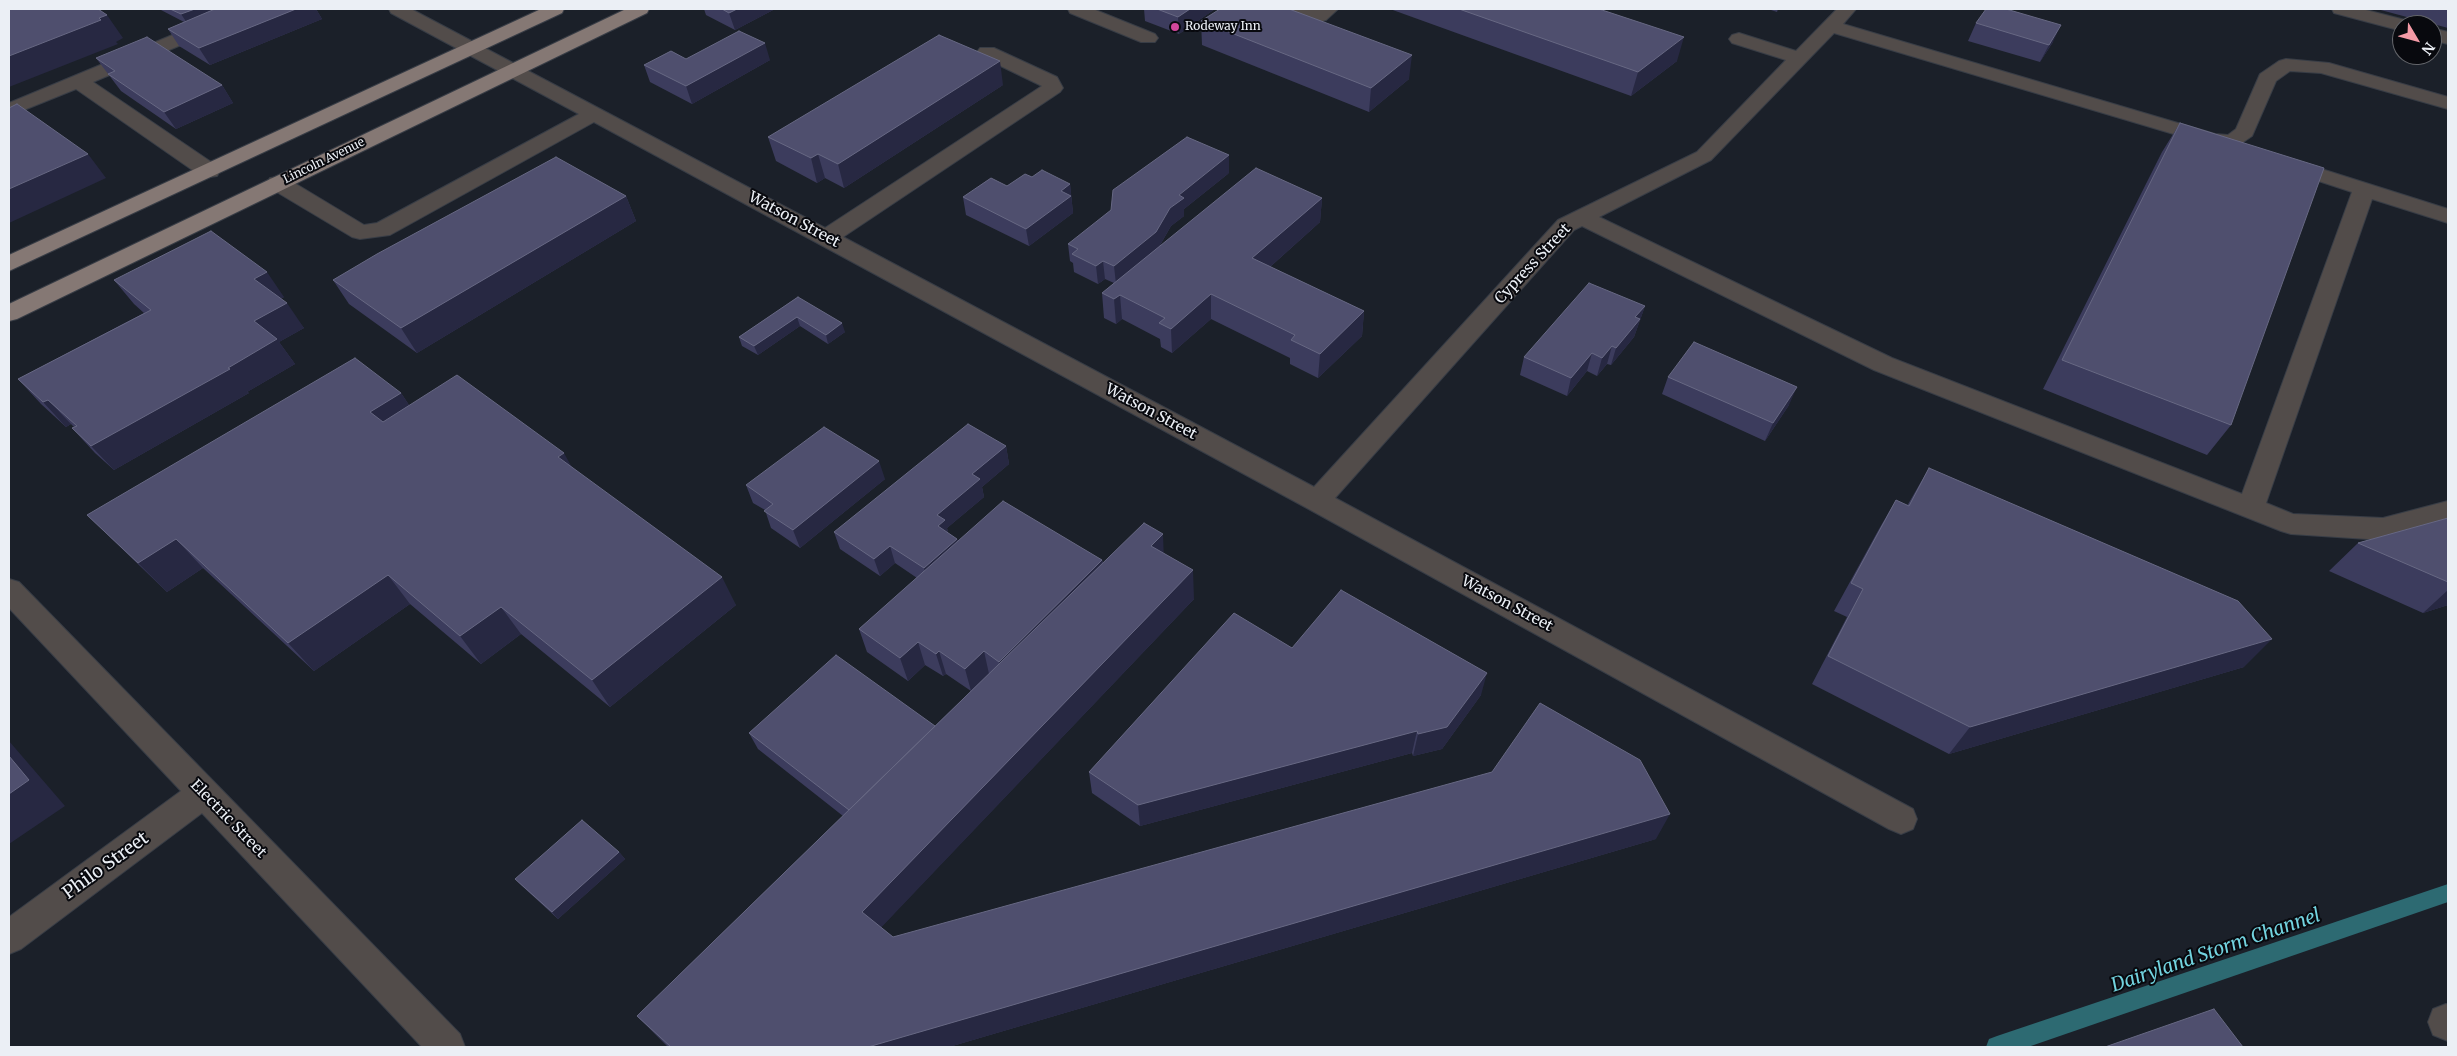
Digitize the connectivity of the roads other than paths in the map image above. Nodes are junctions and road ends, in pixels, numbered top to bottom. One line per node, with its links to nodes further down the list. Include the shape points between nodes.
1 (250, 9): 18 (street)
2 (398, 9): 14 (street, Watson Street)
3 (555, 9): 14 (main road)
4 (640, 9): 17 (main road, Lincoln Avenue)
5 (1077, 9): 12 (street)
6 (1286, 9): 7 (street, via 1305,16 1319,16)
7 (1329, 9)
8 (1847, 9): 11 (street, Cypress Street)
9 (2341, 9): 10 (street)
10 (2392, 23)
11 (1831, 26): 16 (street, Cypress Street); 22 (street)
12 (1148, 38)
13 (1740, 39): 16 (street)
14 (473, 48): 17 (street, Watson Street); 23 (main road)
15 (988, 52): 28 (street, via 1050,81 1053,88)
16 (1799, 58): 27 (street, Cypress Street, via 1704,156)
17 (514, 70): 21 (street, Watson Street); 24 (main road, Lincoln Avenue)
18 (78, 81): 20 (street); 23 (street)
19 (2448, 103): 22 (street, via 2322,67 2286,66 2267,78 2245,132 2232,141)
20 (9, 110)
21 (596, 114): 24 (street, via 382,230 360,232); 28 (street, Watson Street)
22 (2214, 140): 25 (street)
23 (210, 171): 29 (main road)
24 (278, 183): 30 (main road, Lincoln Avenue)
25 (2364, 189): 26 (street); 32 (street)
26 (2448, 216)
27 (1581, 218): 31 (street, Cypress Street, via 1566,225); 32 (street, via 1883,364)
28 (826, 238): 31 (street, Watson Street)
29 (9, 264)
30 (9, 313)
31 (1317, 501): 36 (street, Watson Street)
32 (2251, 508): 33 (street, via 2291,524 2383,529)
33 (2448, 511)
34 (9, 590): 35 (street, Electric Street)
35 (203, 794): 37 (street, Philo Street); 38 (street, Electric Street)
36 (1901, 818)
37 (9, 937)
38 (447, 1047)

